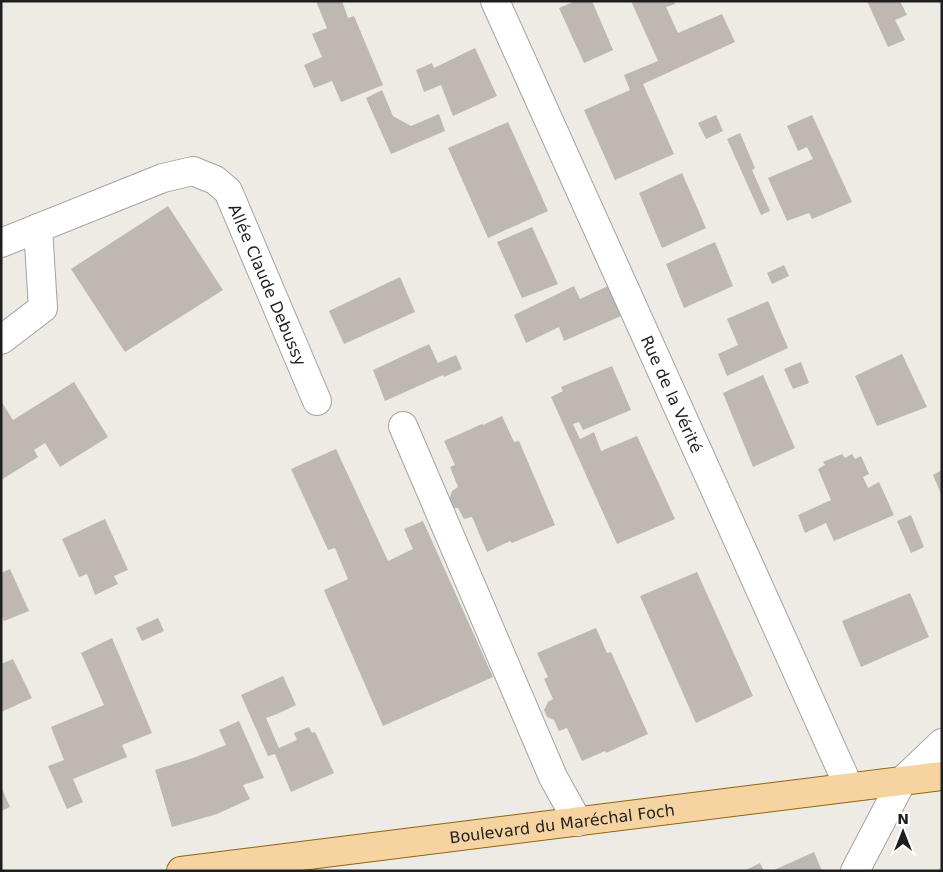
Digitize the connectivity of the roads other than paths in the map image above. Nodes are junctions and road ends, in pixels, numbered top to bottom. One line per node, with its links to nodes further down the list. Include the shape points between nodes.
1 (494, 1): 10 (street, Rue de la Vérité)
2 (38, 228): 3 (street, Allée Claude Debussy); 4 (street, via 43,308); 5 (street, Allée Claude Debussy, via 163,178 193,171 215,180 228,192)
3 (1, 242)
4 (1, 340)
5 (317, 401)
6 (403, 426): 11 (street, via 553,777)
7 (942, 743): 9 (street)
8 (942, 776): 9 (main road, Boulevard du Maréchal Foch)
9 (902, 781): 10 (main road, Boulevard du Maréchal Foch); 13 (street)
10 (849, 787): 11 (main road, Boulevard du Maréchal Foch)
11 (578, 822): 12 (main road, Boulevard du Maréchal Foch)
12 (181, 871)
13 (855, 871)

